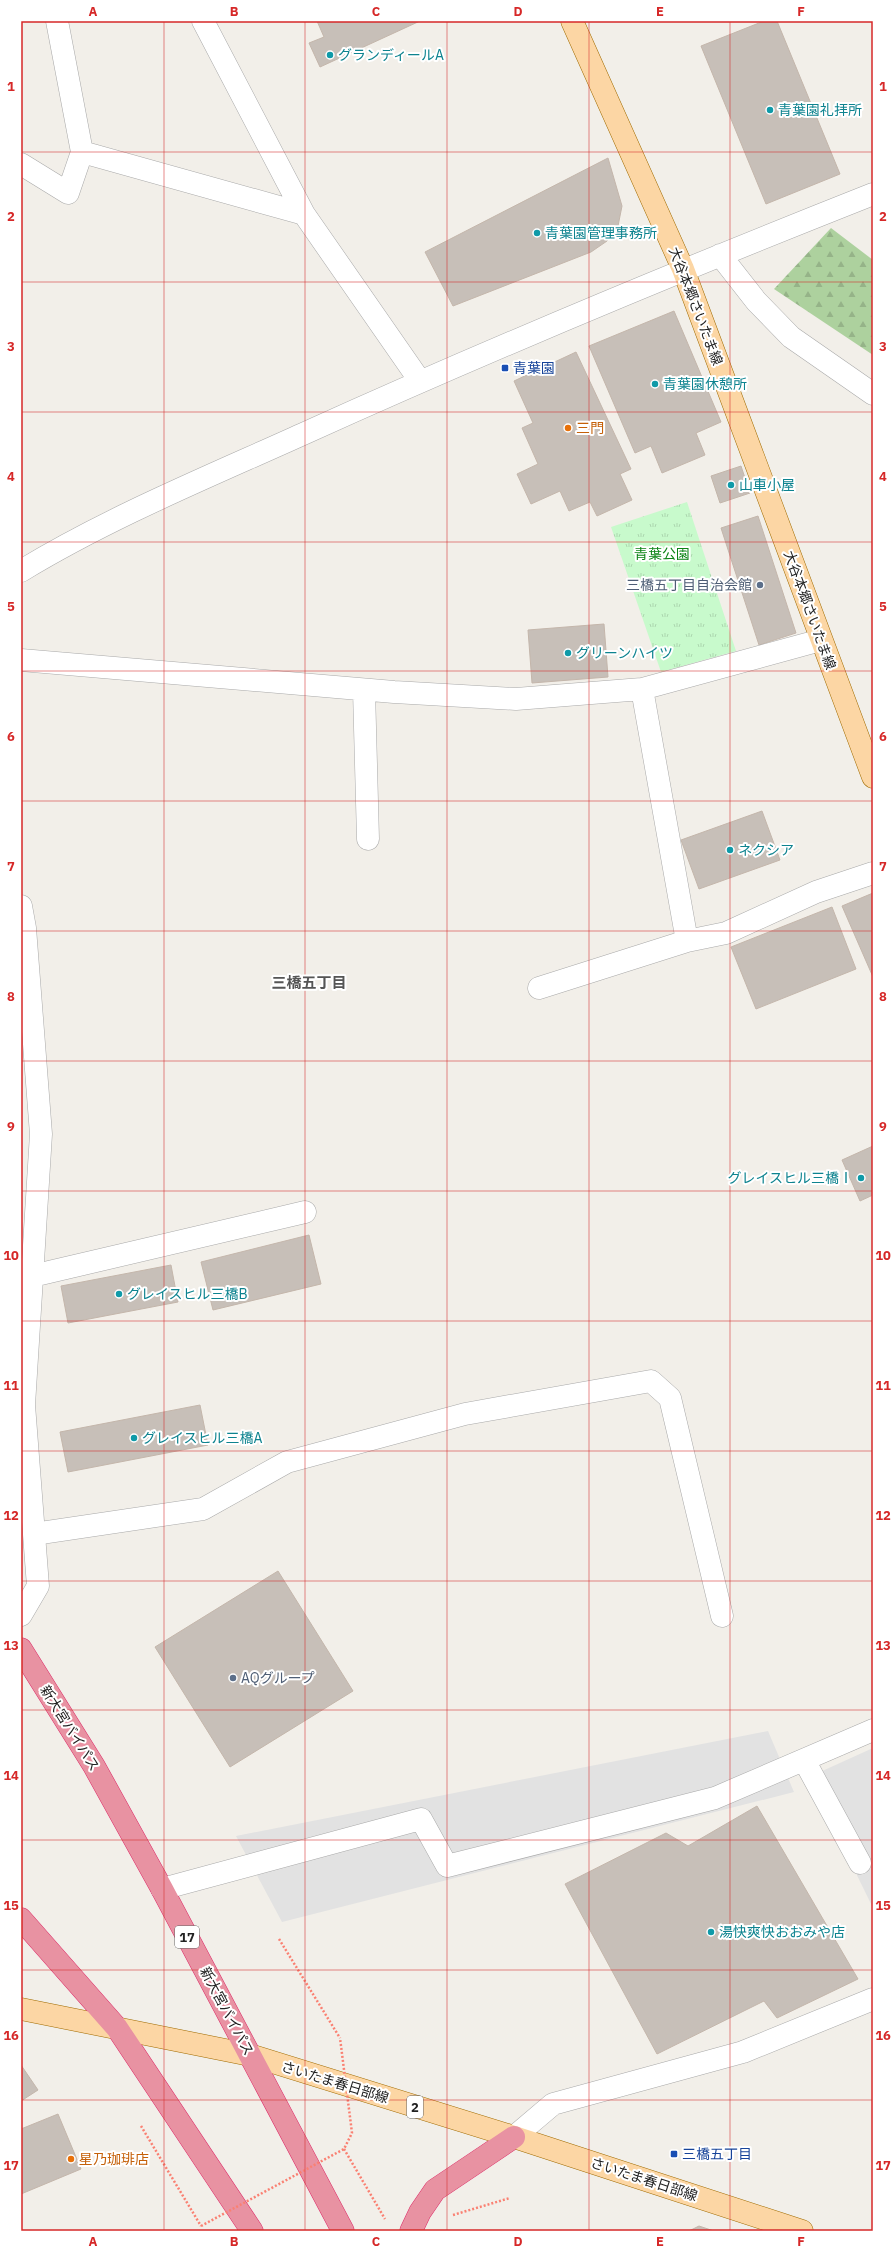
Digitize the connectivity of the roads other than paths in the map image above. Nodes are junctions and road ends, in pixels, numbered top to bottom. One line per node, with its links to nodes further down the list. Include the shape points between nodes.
1 (57, 21): 4 (street)
2 (203, 21): 7 (street)
3 (572, 21): 9 (main road, 大谷本郷さいたま線)
4 (82, 152): 5 (street, via 68,193); 7 (street)
5 (21, 164)
6 (873, 194): 8 (street)
7 (304, 214): 10 (street)
8 (720, 255): 9 (street); 11 (street, via 756,301 791,337)
9 (684, 269): 10 (street); 13 (main road, 大谷本郷さいたま線)
10 (420, 381): 12 (street, via 95,530)
11 (873, 394)
12 (21, 571)
13 (821, 640): 15 (street); 17 (main road, 大谷本郷さいたま線)
14 (21, 660): 16 (street)
15 (642, 689): 16 (street, via 516,699); 21 (street)
16 (364, 690): 18 (street)
17 (873, 777)
18 (368, 839)
19 (873, 873): 21 (street, via 816,892 726,932)
20 (21, 906): 24 (street, via 25,928 41,1134)
21 (687, 941): 22 (street)
22 (539, 988)
23 (305, 1212): 24 (street)
24 (32, 1276): 25 (street, via 24,1405)
25 (34, 1534): 26 (street, via 38,1586); 27 (street, via 203,1509 287,1462 465,1414 651,1381 670,1398)
26 (21, 1615)
27 (722, 1616)
28 (21, 1649): 32 (highway, 新大宮バイパス / 17, via 94,1766)
29 (873, 1730): 30 (street)
30 (804, 1760): 31 (street); 32 (street, via 715,1798 447,1866 421,1819)
31 (860, 1863)
32 (162, 1889): 37 (highway, 新大宮バイパス / 17)
33 (21, 1919): 36 (highway)
34 (873, 1999): 38 (street, via 743,2052 553,2104)
35 (21, 2009): 36 (main road, さいたま春日部線 / 2)
36 (117, 2028): 37 (main road, さいたま春日部線 / 2); 39 (highway)
37 (250, 2055): 38 (main road, さいたま春日部線 / 2); 40 (highway, 新大宮バイパス / 17)
38 (514, 2137): 41 (highway, via 435,2190); 42 (main road, さいたま春日部線 / 2)
39 (252, 2231)
40 (343, 2231)
41 (411, 2231)
42 (802, 2231)

